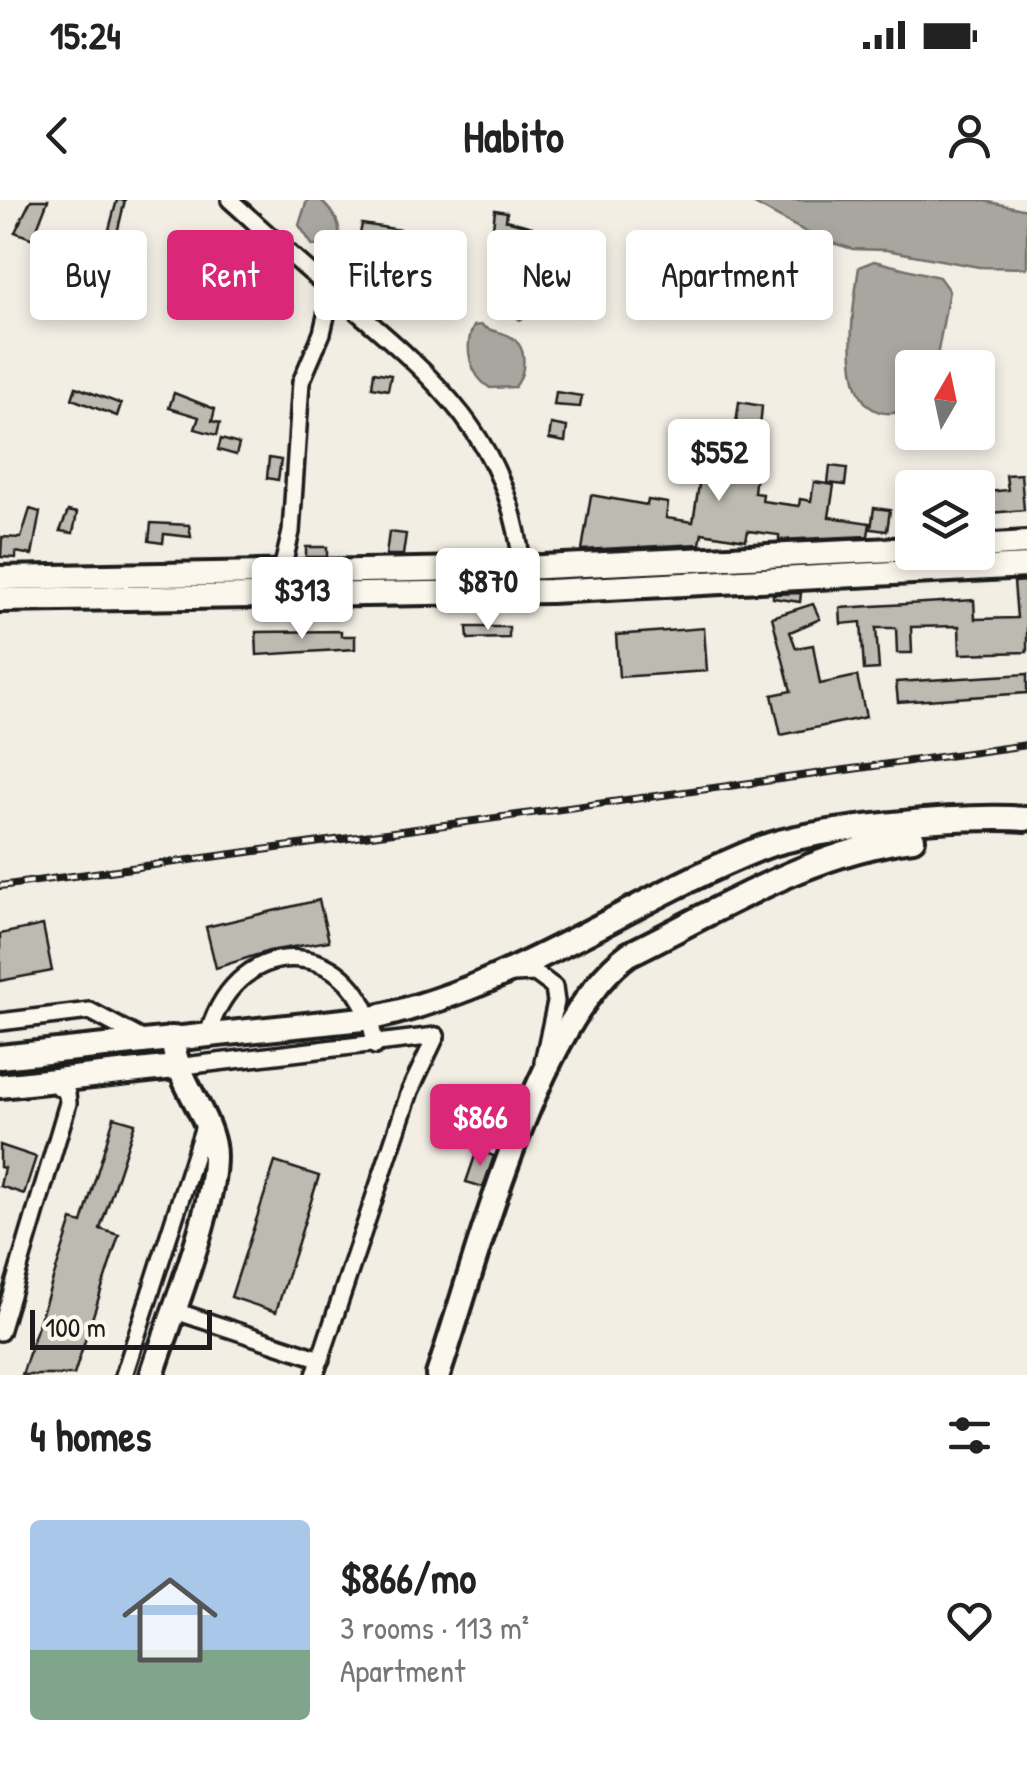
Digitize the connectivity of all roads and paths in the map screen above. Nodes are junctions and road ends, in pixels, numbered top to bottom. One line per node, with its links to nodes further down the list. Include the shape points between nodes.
1 (230, 200): 2 (street)
2 (314, 274)
3 (325, 320): 10 (street, via 302,382 291,532)
4 (367, 320): 9 (street, via 413,359 482,440 512,506)
5 (1027, 543): 6 (highway)
6 (995, 545)
7 (895, 550): 9 (highway)
8 (1027, 566): 12 (highway, via 550,591)
9 (522, 568): 10 (highway)
10 (281, 574): 11 (highway)
11 (0, 578)
12 (0, 600)
13 (1026, 819): 14 (highway, via 855,830 764,847); 23 (highway, via 999,832 859,848 628,954 603,976)
14 (509, 974): 15 (highway, via 426,1006); 23 (street, via 542,976 556,994)
15 (372, 1018): 17 (highway); 17 (street, via 351,985 330,968 278,959 230,984); 20 (street)
16 (0, 1022): 19 (street, via 90,1011)
17 (208, 1035): 18 (highway)
18 (172, 1038): 19 (highway); 22 (highway)
19 (146, 1041): 21 (highway)
20 (375, 1046): 22 (street); 29 (street, via 436,1036 410,1091)
21 (0, 1056)
22 (175, 1066): 24 (highway); 26 (highway)
23 (541, 1072): 33 (highway)
24 (51, 1081): 25 (highway); 28 (street, via 68,1103)
25 (0, 1086)
26 (204, 1126): 27 (highway, via 213,1144 213,1183); 30 (street)
27 (172, 1310): 29 (street); 31 (highway)
28 (0, 1332)
29 (320, 1358): 32 (street)
30 (124, 1375)
31 (152, 1375)
32 (315, 1375)
33 (438, 1375)

